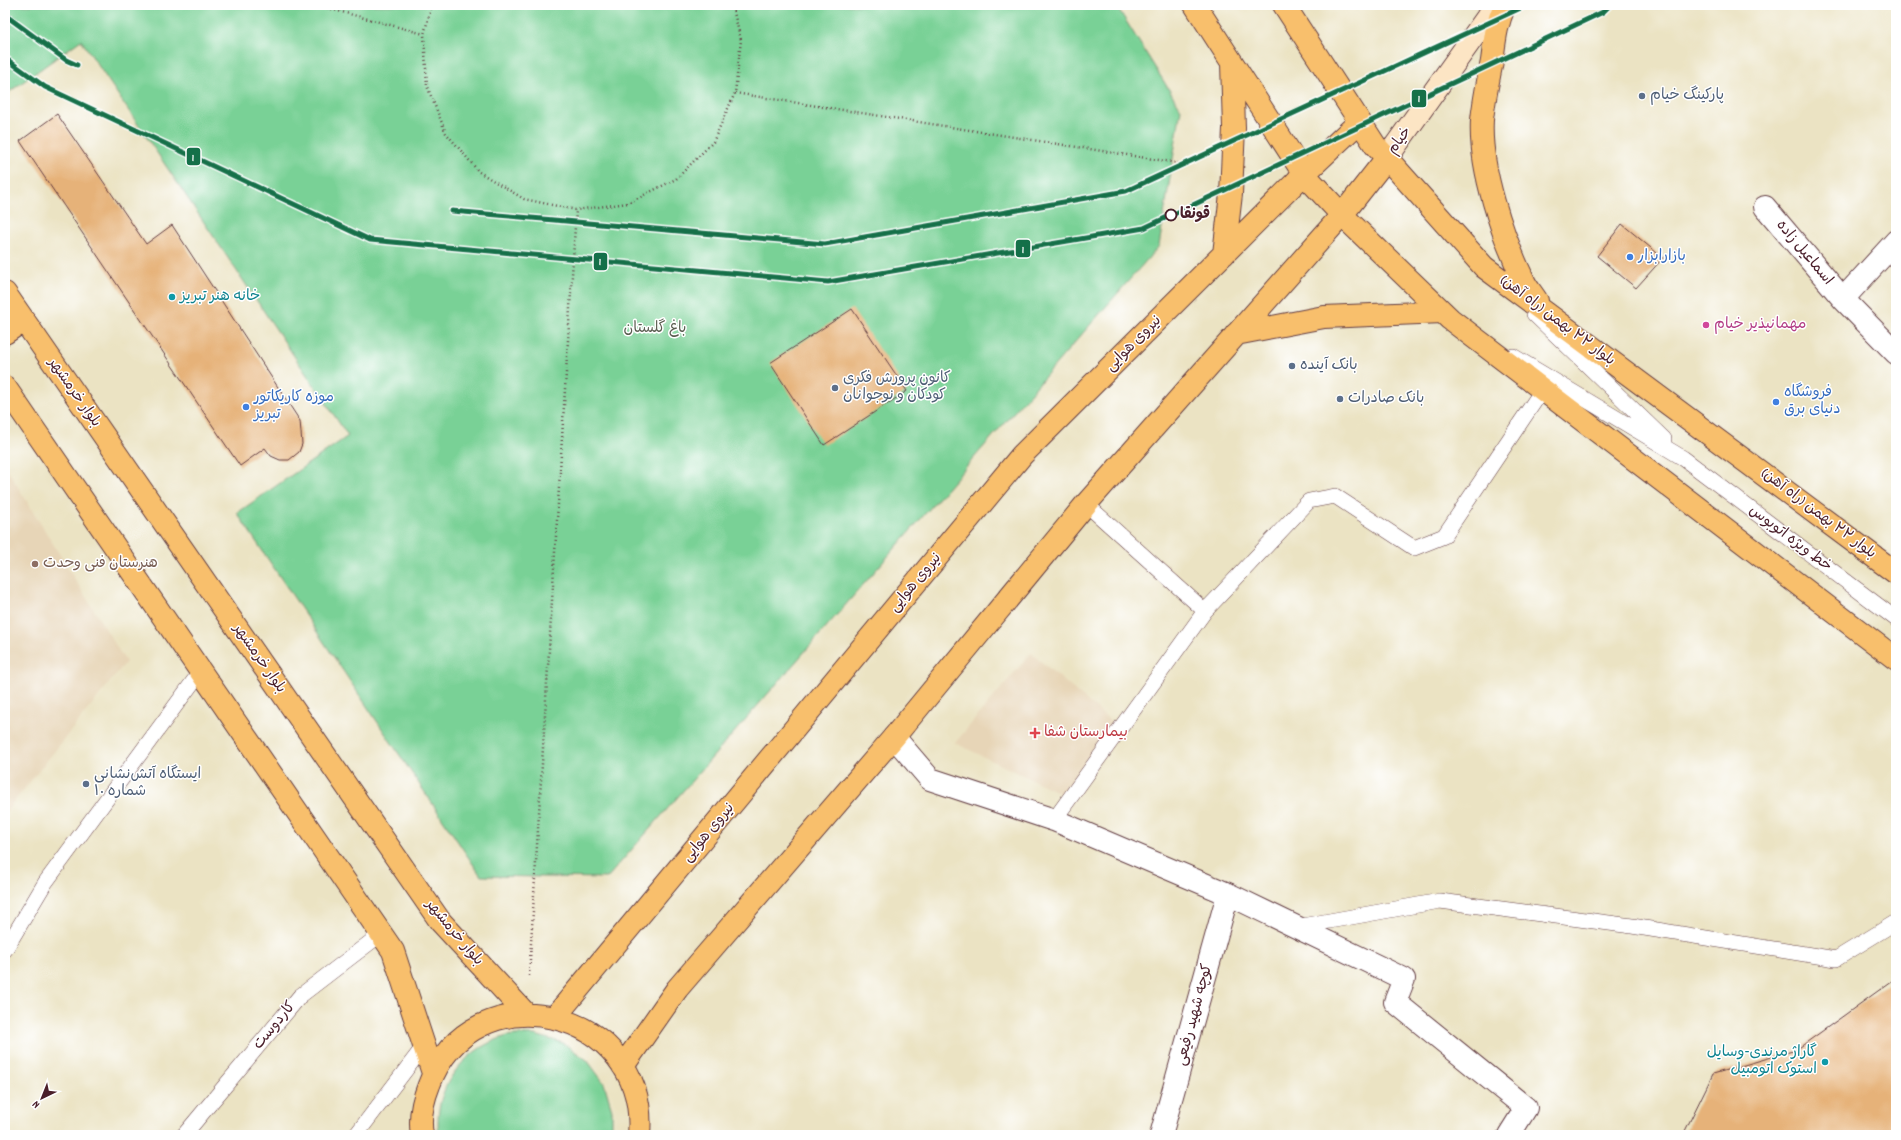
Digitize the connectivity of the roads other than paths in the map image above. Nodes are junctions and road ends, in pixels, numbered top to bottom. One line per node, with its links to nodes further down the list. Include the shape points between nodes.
1 (1194, 5): 5 (main road)
2 (1284, 5): 6 (main road, بلوار ۲۲ بهمن (راه آهن))
3 (1496, 5): 7 (main road, خیام)
4 (1505, 5): 16 (main road, via 1496,26 1486,90 1482,122 1484,155 1492,193 1510,246 1524,282)
5 (1232, 63): 8 (main road); 12 (main road, via 1232,186)
6 (1359, 122): 7 (main road, بلوار ۲۲ بهمن (راه آهن)); 8 (main road, نیروی هوایی)
7 (1386, 159): 10 (main road); 13 (main road, بلوار ۲۲ بهمن (راه آهن))
8 (1304, 174): 10 (main road); 12 (main road, نیروی هوایی)
9 (1765, 207): 15 (street, اسماعیل زاده)
10 (1342, 215): 17 (main road); 20 (main road)
11 (1896, 241): 15 (street, اسماعیل زاده)
12 (1224, 254): 39 (main road, نیروی هوایی, via 1022,455)
13 (1484, 266): 16 (main road, بلوار ۲۲ بهمن (راه آهن)); 24 (lane)
14 (5, 293): 18 (main road, بلوار خرمشهر)
15 (1843, 299): 21 (street, اسماعیل زاده)
16 (1545, 312): 26 (main road, بلوار ۲۲ بهمن (راه آهن))
17 (1446, 315): 20 (main road, via 1324,317); 23 (main road); 24 (lane)
18 (24, 320): 19 (main road); 38 (main road, بلوار خرمشهر, via 440,921)
19 (5, 333)
20 (1236, 334): 25 (main road)
21 (1896, 353)
22 (5, 387): 30 (main road)
23 (1543, 389): 27 (lane, via 1444,536 1414,548 1335,496 1309,500); 29 (main road)
24 (1683, 458): 28 (lane, خط ویژه اتوبوس)
25 (1086, 504): 27 (lane); 31 (main road)
26 (1896, 573)
27 (1205, 611): 32 (lane)
28 (1896, 619)
29 (1896, 659)
30 (201, 671): 36 (main road); 37 (lane, via 44,883)
31 (894, 737): 32 (street, via 930,779); 41 (main road, via 678,989)
32 (1054, 820): 33 (street)
33 (1228, 894): 35 (street); 47 (street, کوچه شهید رفیعی)
34 (1896, 922): 35 (lane, via 1836,959 1632,926 1440,901)
35 (1296, 927): 48 (street, via 1404,978 1395,1002 1526,1108)
36 (380, 934): 40 (main road, via 392,952); 43 (lane, کاردوست, via 300,996)
37 (5, 950)
38 (526, 1014): 39 (main road); 42 (main road, via 498,1019 472,1030 450,1049)
39 (554, 1017): 41 (main road, via 582,1027 605,1044)
40 (424, 1046): 42 (main road); 44 (lane)
41 (624, 1066): 46 (main road, via 636,1092 640,1120)
42 (433, 1073): 45 (main road, via 423,1100 420,1128)
43 (184, 1135)
44 (356, 1135)
45 (422, 1135)
46 (639, 1135)
47 (1162, 1135)
48 (1509, 1135)

